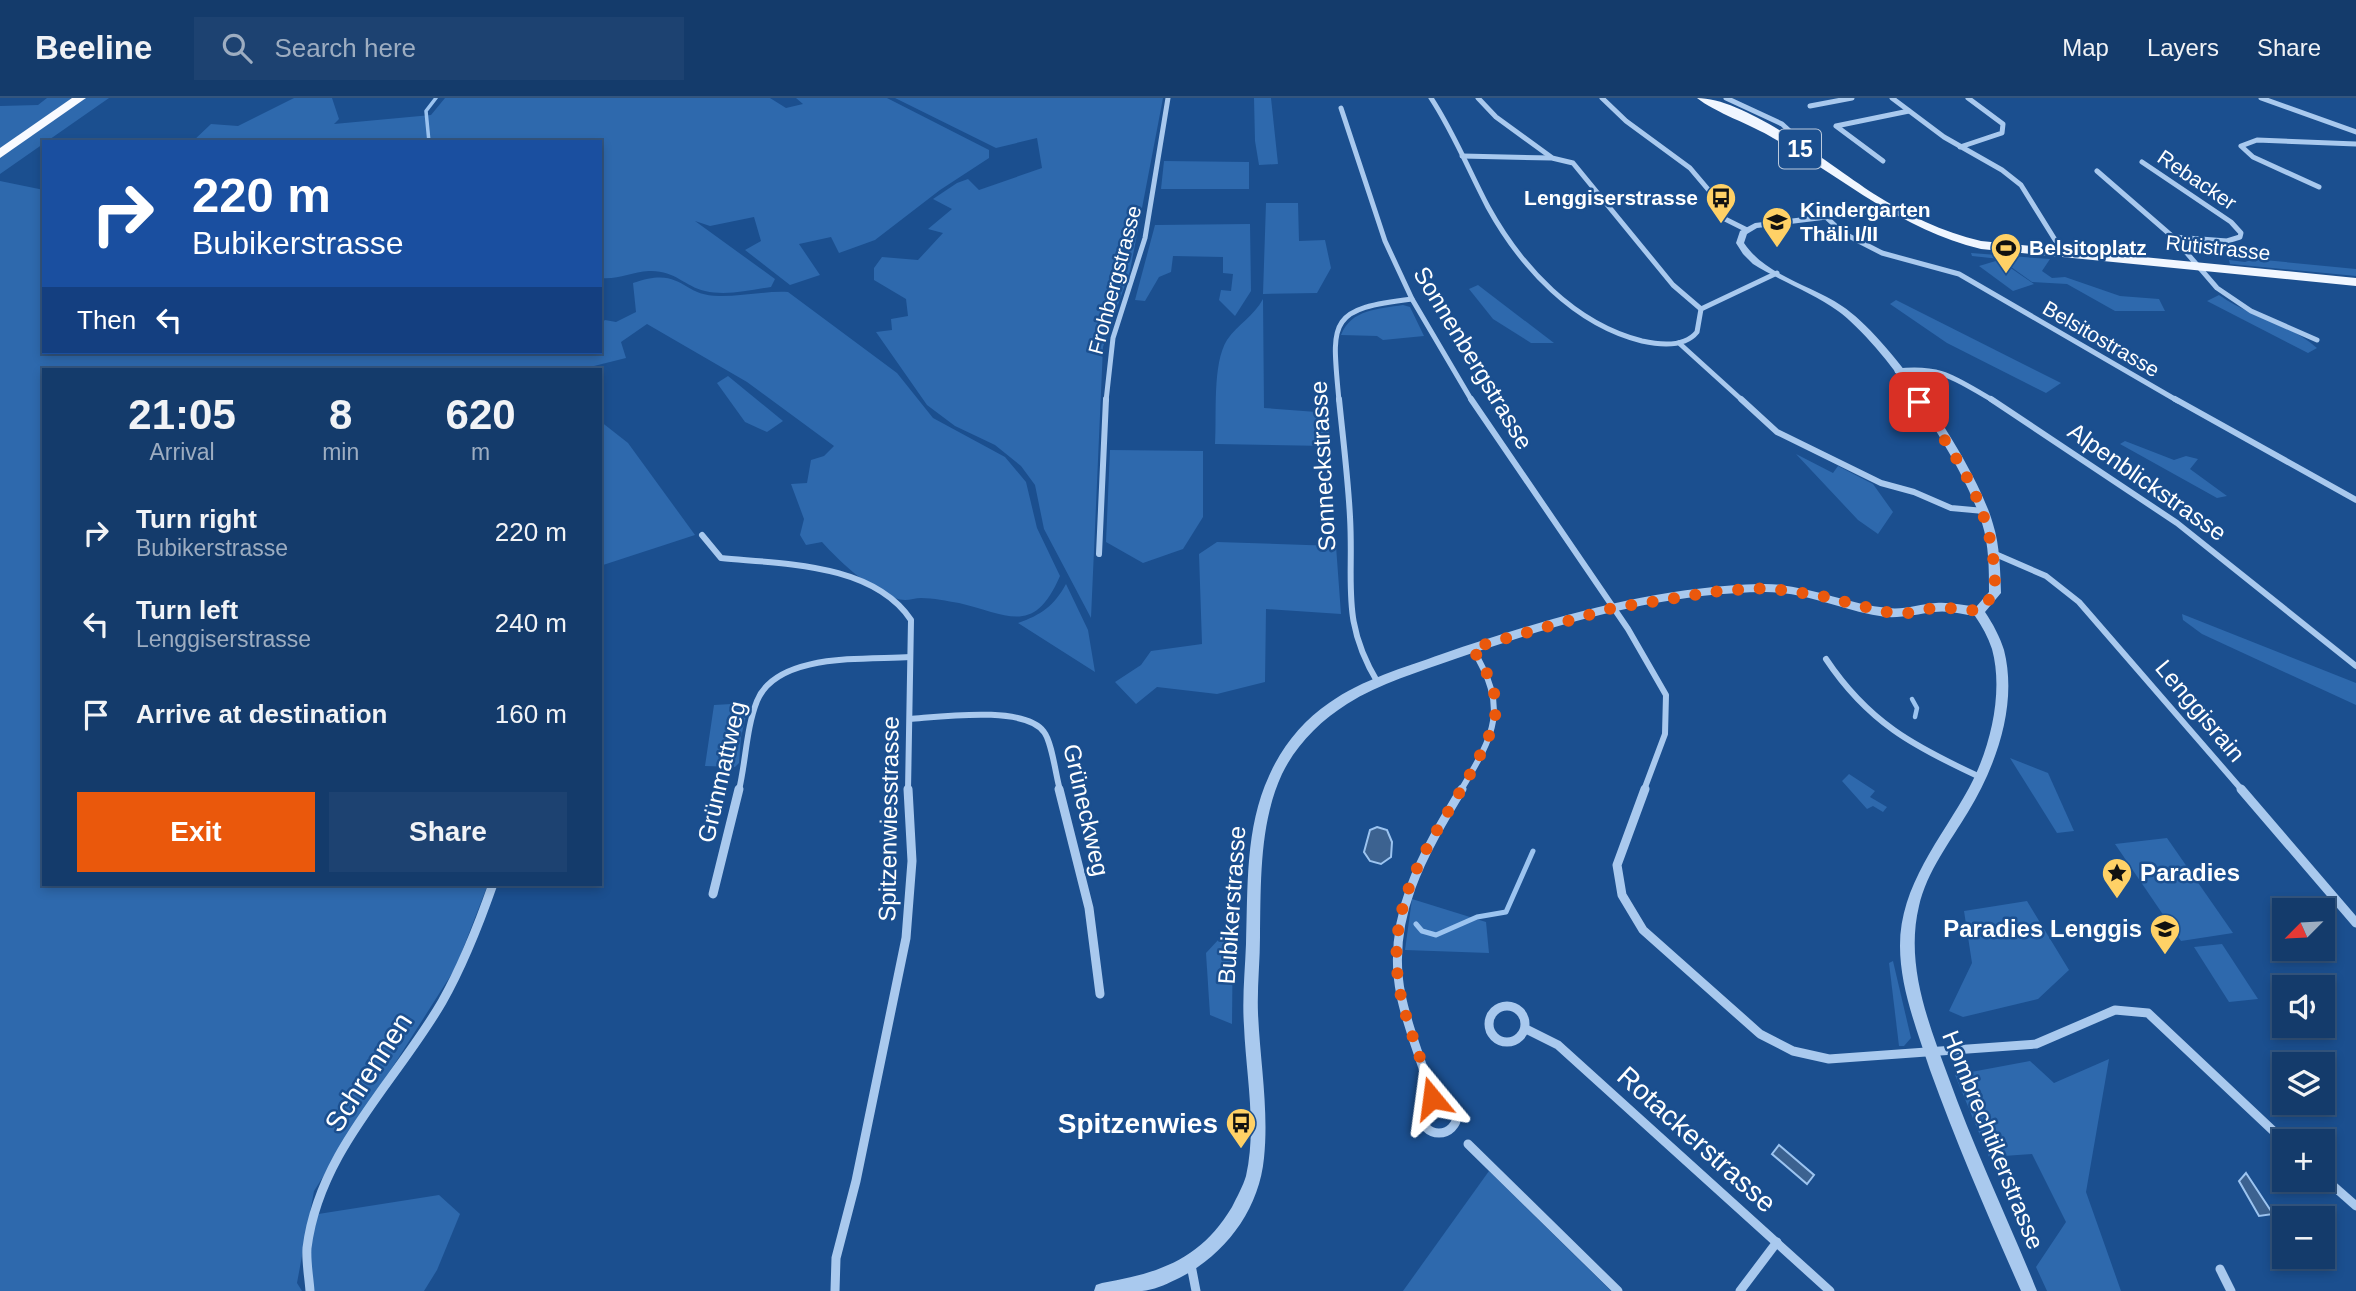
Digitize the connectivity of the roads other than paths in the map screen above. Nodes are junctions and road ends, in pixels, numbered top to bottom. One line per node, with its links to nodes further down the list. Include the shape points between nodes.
1 (80, 98): 19 (highway)
2 (1168, 98): 43 (street, Frohbergstrasse, via 1145,238 1113,338 1107,372)
3 (1432, 98): 20 (street)
4 (1478, 98): 21 (street, via 1495,119 1536,142)
5 (1602, 98): 28 (street, via 1690,168 1725,219)
6 (1703, 98): 18 (main road, Rütistrasse / 15)
7 (1726, 98): 18 (street, Rütistrasse, via 1789,128 1807,147)
8 (1852, 98): 12 (street)
9 (1892, 98): 14 (street)
10 (1968, 98): 17 (street, via 2003,124 2002,133)
11 (2261, 98): 15 (street)
12 (1810, 106)
13 (1341, 108): 34 (street, Sonnenbergstrasse, via 1385,240)
14 (1909, 111): 17 (street); 22 (street, via 1836,126)
15 (2356, 132)
16 (2356, 144): 25 (street, via 2257,140 2241,146 2253,157)
17 (1960, 147): 30 (street, via 2021,185)
18 (1807, 153): 26 (main road, Rütistrasse / 15)
19 (0, 154)
20 (1462, 156): 21 (street); 37 (street, via 1499,226 1561,299 1614,332)
21 (1552, 158): 35 (street, via 1569,161 1583,172 1673,285)
22 (1883, 161)
23 (2142, 162): 29 (street, Rebacker, via 2241,233 2231,241)
24 (2096, 171): 29 (street)
25 (2319, 187)
26 (1893, 209): 27 (street); 30 (main road, Rütistrasse / 15, via 1930,230 1966,242)
27 (1828, 218): 28 (street, via 1776,222); 39 (street, Belsitostrasse, via 1843,233 1882,253 1959,274)
28 (1747, 230): 32 (street, via 1740,239 1742,248)
29 (2173, 237): 31 (street)
30 (2062, 251): 31 (main road, Rütistrasse / 15)
31 (2199, 265): 33 (main road, Rütistrasse / 15); 36 (street, via 2212,284 2245,308)
32 (1777, 273): 35 (street); 38 (street, via 1850,316)
33 (2356, 282)
34 (1412, 299): 44 (street, Sonnenbergstrasse, via 1478,412); 50 (street, Sonneckstrasse, via 1349,312 1340,318 1334,338 1350,522 1348,608 1358,651)
35 (1701, 309): 37 (street, via 1697,333)
36 (2317, 340)
37 (1679, 343): 40 (street, via 1777,432 1881,484 1951,508)
38 (1897, 371): 40 (street, via 1960,462); 49 (street, Alpenblickstrasse, via 1941,371 2013,412 2177,523)
39 (2356, 500)
40 (1983, 511): 42 (street)
41 (702, 535): 47 (street, Spitzenwiesstrasse, via 721,558 834,571 901,605 911,620)
42 (1993, 553): 45 (street, via 1995,593); 55 (street, Lenggisrain, via 2035,568 2076,598)
43 (1099, 554)
44 (1613, 608): 45 (street, Bubikerstrasse, via 1768,588 1886,612 1938,607); 46 (street, Bubikerstrasse); 58 (street, Sonnenbergstrasse, via 1660,682 1668,711 1665,734 1617,865 1622,895 1635,920 1738,1017 1776,1044 1829,1059)
45 (1979, 611): 52 (street, Hombrechtikerstrasse, via 1999,654 2000,700 1997,727)
46 (1472, 648): 50 (street, Bubikerstrasse); 59 (street, via 1494,689 1494,723 1411,881 1398,929 1401,994)
47 (911, 657): 51 (street, Spitzenwiesstrasse); 54 (street, Grünmattweg, via 803,664 764,688 749,731)
48 (1826, 659): 52 (street, via 1841,684 1874,720 1896,736)
49 (2356, 666)
50 (1378, 683): 65 (street, Bubikerstrasse, via 1337,705 1301,736 1275,776 1264,807 1255,867 1250,1016 1255,1172 1234,1220 1213,1248)
51 (910, 719): 56 (street, Grüneckweg, via 1013,718 1035,723 1045,732 1089,908); 68 (street, Spitzenwiesstrasse, via 912,857 906,938 836,1258)
52 (1980, 777): 58 (street, Hombrechtikerstrasse, via 1928,863 1910,911 1909,968)
53 (492, 886): 67 (street, Schrennen, via 441,1004 320,1191 307,1242)
54 (713, 894)
55 (2356, 922)
56 (1100, 994)
57 (1526, 1029): 57 (street, Rotackerstrasse, via 1521,1014 1513,1008 1495,1009 1490,1016 1493,1033 1502,1040 1521,1037); 64 (street, Rotackerstrasse, via 1558,1045)
58 (1932, 1053): 60 (street, Sonnenbergstrasse, via 2036,1044 2108,1012 2138,1010 2157,1019); 74 (street, Hombrechtikerstrasse, via 1952,1112)
59 (1432, 1098): 59 (street, via 1422,1106 1422,1122 1437,1133 1447,1133 1454,1128 1456,1110 1441,1098)
60 (2272, 1129)
61 (1468, 1144): 71 (street)
62 (2335, 1187): 63 (street)
63 (2356, 1206)
64 (1777, 1242): 72 (street); 73 (street, Rotackerstrasse)
65 (1191, 1265): 69 (street, Bubikerstrasse); 70 (street)
66 (2220, 1269): 75 (street)
67 (310, 1291)
68 (835, 1291)
69 (1102, 1291)
70 (1196, 1291)
71 (1618, 1291)
72 (1740, 1291)
73 (1830, 1291)
74 (2029, 1291)
75 (2231, 1291)

